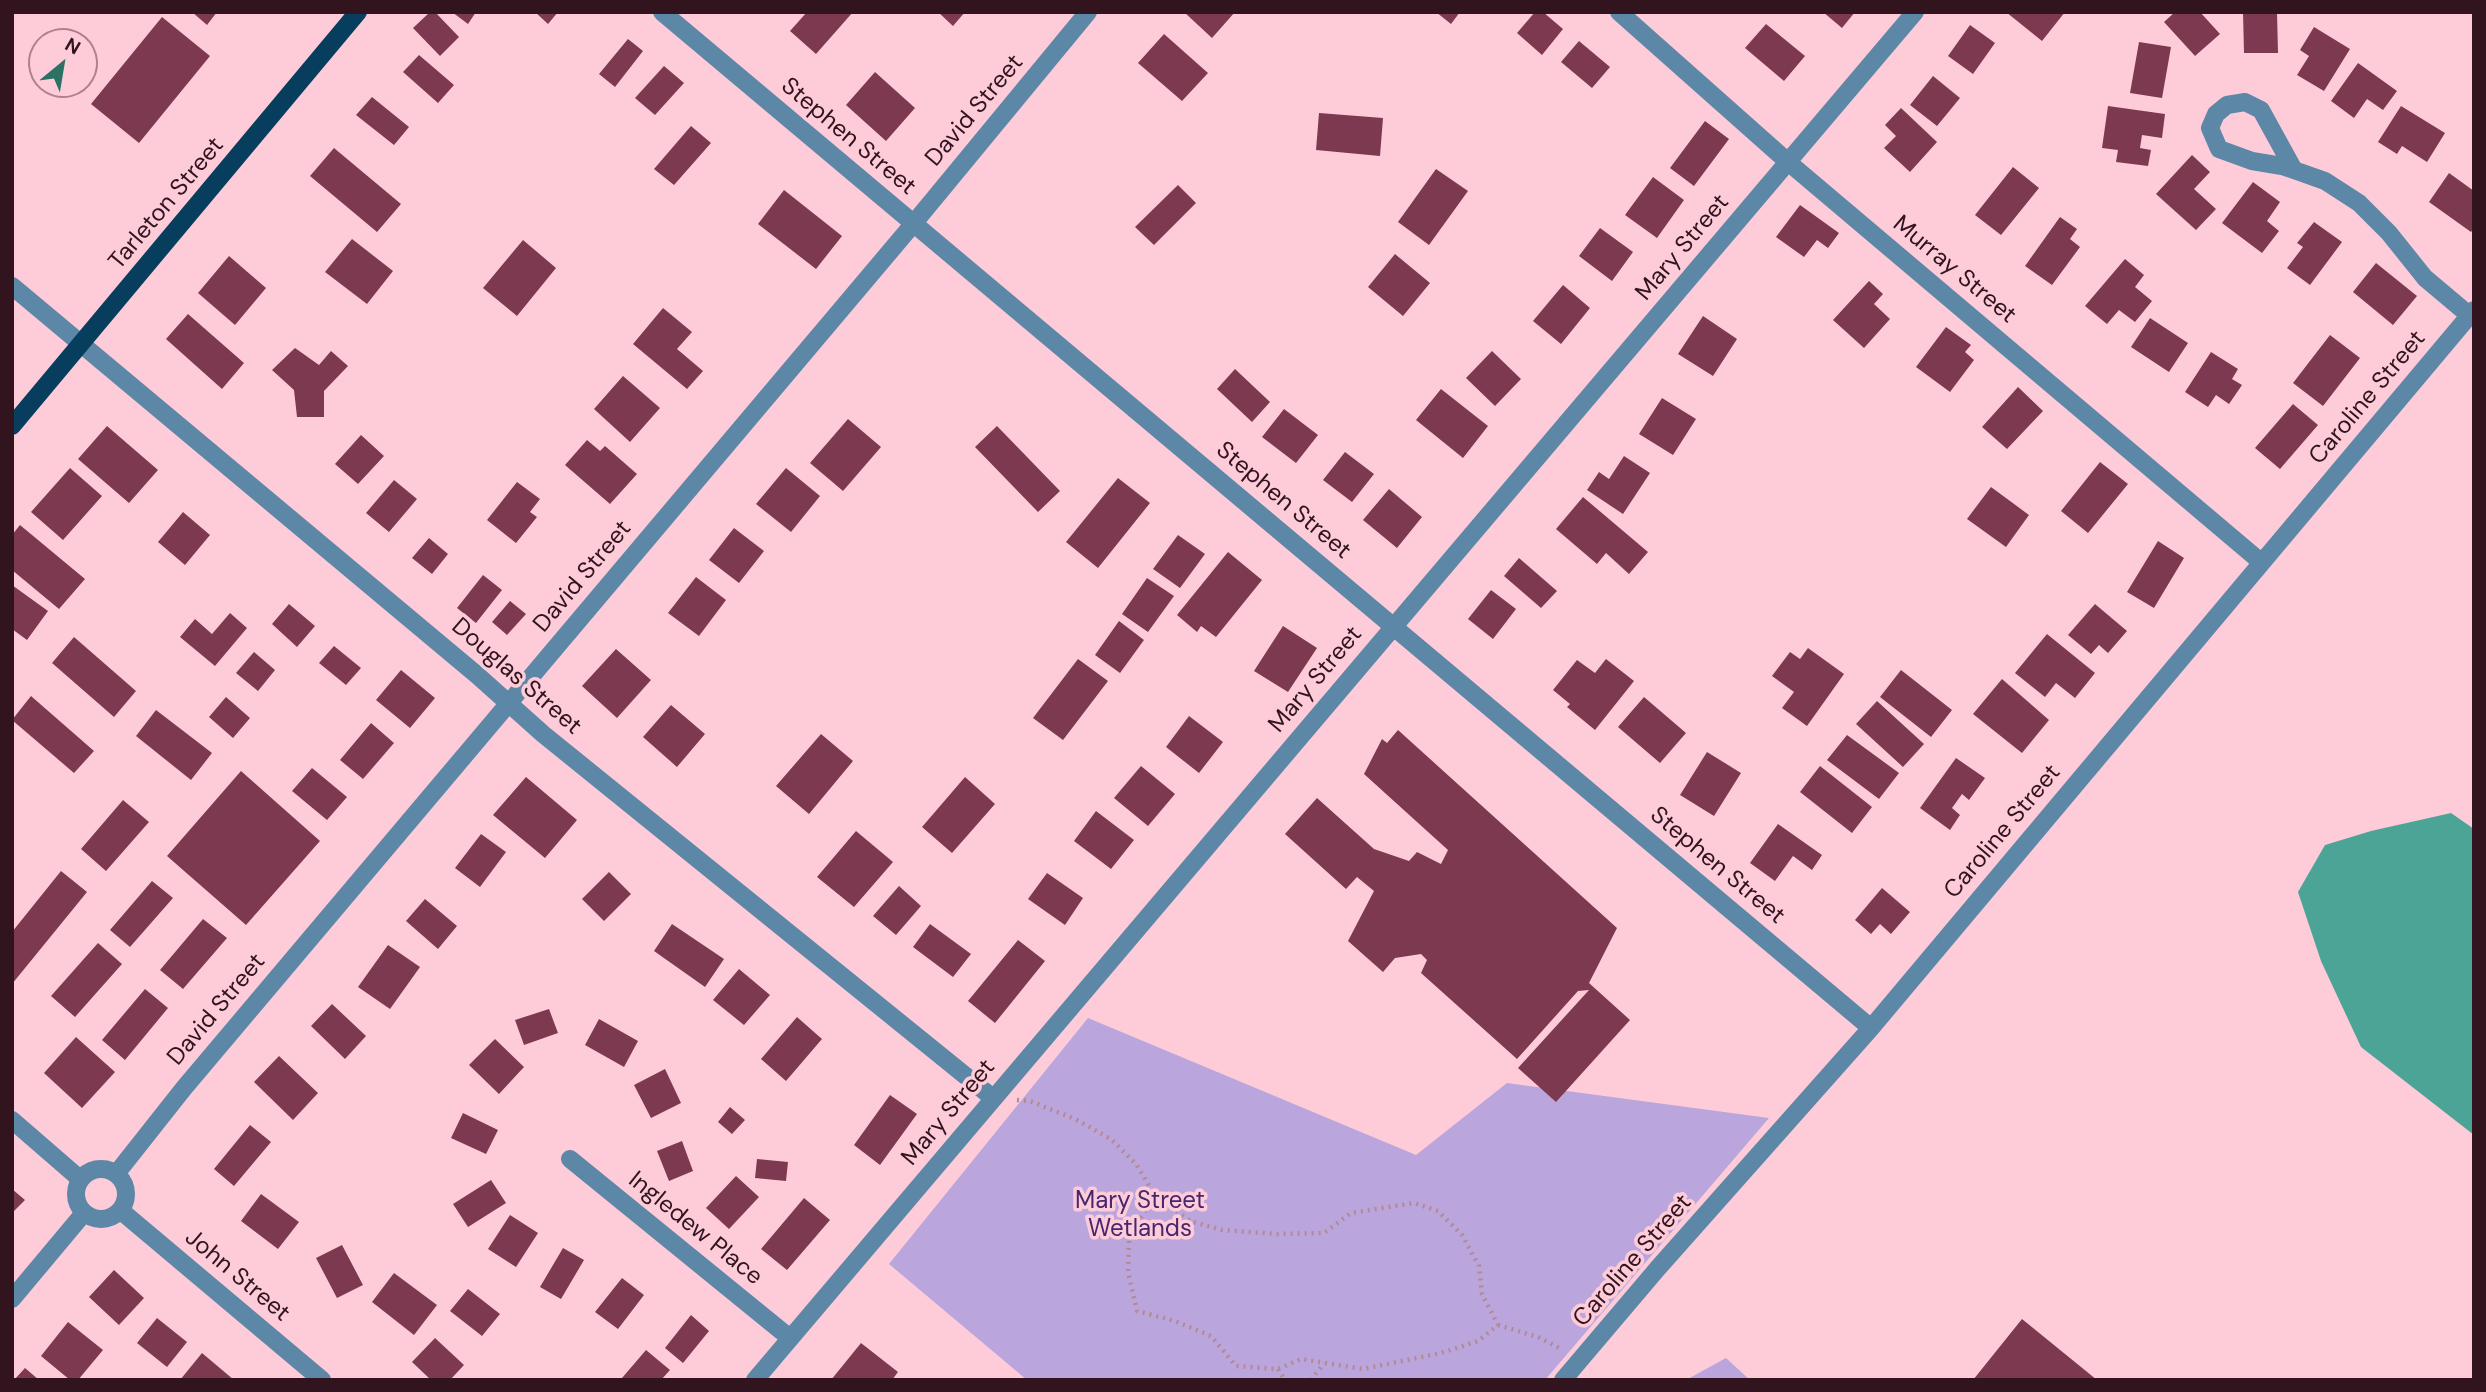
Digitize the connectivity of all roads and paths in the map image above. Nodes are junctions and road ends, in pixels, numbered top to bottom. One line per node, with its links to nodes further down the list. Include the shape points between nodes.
1 (358, 12): 11 (main road, Tarleton Street)
2 (662, 12): 8 (street, Stephen Street)
3 (1088, 12): 8 (street, David Street)
4 (1619, 12): 6 (street, Murray Street)
5 (1914, 12): 6 (street, Mary Street)
6 (1788, 162): 13 (street, Murray Street); 14 (street, Mary Street)
7 (2294, 170): 7 (street, via 2252,162 2219,149 2210,128 2216,114 2227,105 2245,102 2261,110); 10 (street, via 2325,181 2358,203 2425,278)
8 (914, 223): 14 (street, Stephen Street); 15 (street, David Street)
9 (12, 286): 11 (street, Douglas Street)
10 (2472, 313): 13 (street, Caroline Street)
11 (82, 345): 12 (main road, Tarleton Street); 15 (street, Douglas Street)
12 (12, 426)
13 (2262, 562): 16 (street, Caroline Street)
14 (1394, 626): 16 (street, Stephen Street); 17 (street, Mary Street)
15 (509, 704): 17 (street, Douglas Street); 20 (street, David Street)
16 (1871, 1028): 28 (street, Caroline Street)
17 (993, 1098): 22 (path, via 1030,1101 1111,1139 1136,1164); 27 (street, Mary Street)
18 (12, 1120): 21 (street)
19 (570, 1159): 27 (street, Ingledew Place)
20 (116, 1174): 21 (street, via 101,1169); 23 (street, via 126,1195)
21 (80, 1179): 24 (street, via 76,1197)
22 (1154, 1194): 26 (path, via 1190,1221 1222,1230 1277,1234 1324,1233 1351,1213 1414,1203 1438,1211 1462,1235 1479,1266 1482,1294); 30 (path, via 1129,1238 1128,1272 1137,1311 1211,1336 1236,1366)
23 (120, 1210): 24 (street, via 99,1219); 31 (street, John Street)
24 (84, 1213): 25 (street)
25 (12, 1299)
26 (1498, 1325): 28 (path, via 1538,1337); 29 (path, via 1478,1341 1398,1363 1363,1369)
27 (790, 1338): 32 (street, Mary Street)
28 (1581, 1358): 35 (street, Caroline Street)
29 (1324, 1363): 30 (path, via 1301,1359); 34 (path)
30 (1278, 1369): 33 (path)
31 (322, 1380)
32 (755, 1380)
33 (1285, 1380)
34 (1311, 1380)
35 (1563, 1380)

